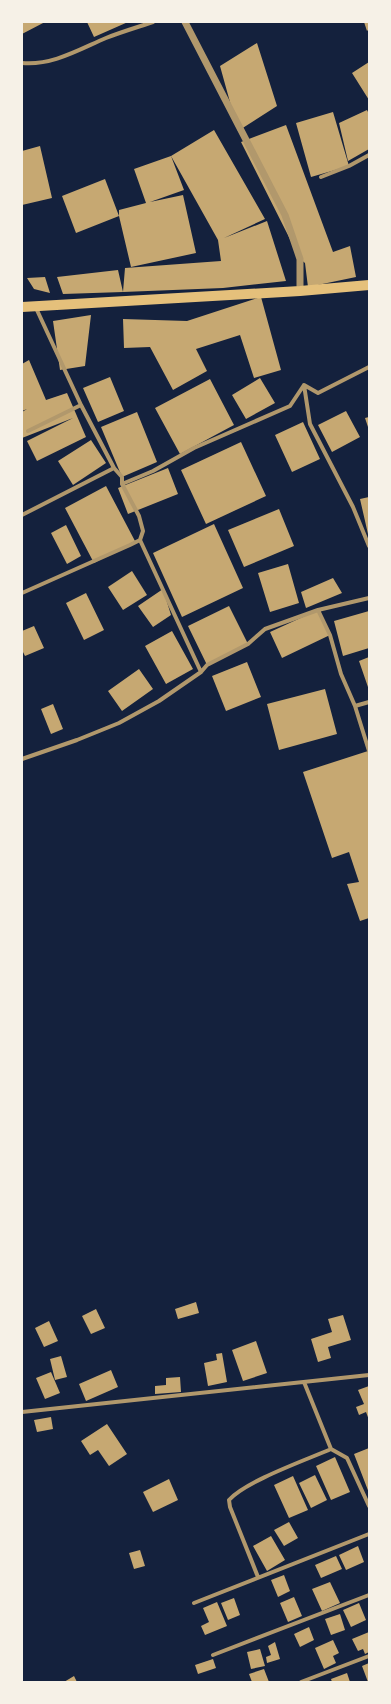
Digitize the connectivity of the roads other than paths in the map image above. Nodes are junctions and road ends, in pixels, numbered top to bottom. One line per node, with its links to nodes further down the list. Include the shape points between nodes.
1 (153, 22): 3 (street, via 108,37 59,59)
2 (185, 22): 7 (street, via 285,215 300,259)
3 (22, 63)
4 (369, 155): 5 (street)
5 (321, 177)
6 (369, 285): 7 (main road)
7 (300, 291): 8 (main road)
8 (36, 306): 9 (main road); 12 (street)
9 (22, 307)
10 (369, 367): 11 (street, via 318,393)
11 (304, 385): 15 (street, via 290,406 194,448 153,471); 18 (street, via 310,424 353,507)
12 (81, 405): 13 (street); 14 (street)
13 (28, 431)
14 (114, 468): 15 (street, via 122,477); 16 (street)
15 (122, 484): 17 (street, via 139,516 143,531)
16 (22, 515)
17 (140, 540): 19 (street); 22 (street)
18 (369, 546)
19 (22, 593)
20 (369, 598): 21 (street)
21 (318, 610): 22 (street, via 265,629 248,644 207,665); 24 (street, via 330,635 341,674)
22 (201, 672): 26 (street, via 159,701 119,723)
23 (369, 702): 24 (street)
24 (355, 706): 25 (street)
25 (369, 751)
26 (22, 759)
27 (369, 1375): 28 (street)
28 (304, 1382): 29 (street); 30 (street)
29 (22, 1412)
30 (331, 1449): 31 (street, via 347,1458); 33 (street, via 269,1476 235,1494 230,1500 230,1507)
31 (369, 1506)
32 (369, 1534): 33 (street)
33 (258, 1577): 35 (street)
34 (369, 1595): 36 (street)
35 (194, 1603)
36 (213, 1655)
37 (369, 1656): 38 (street)
38 (301, 1682)

